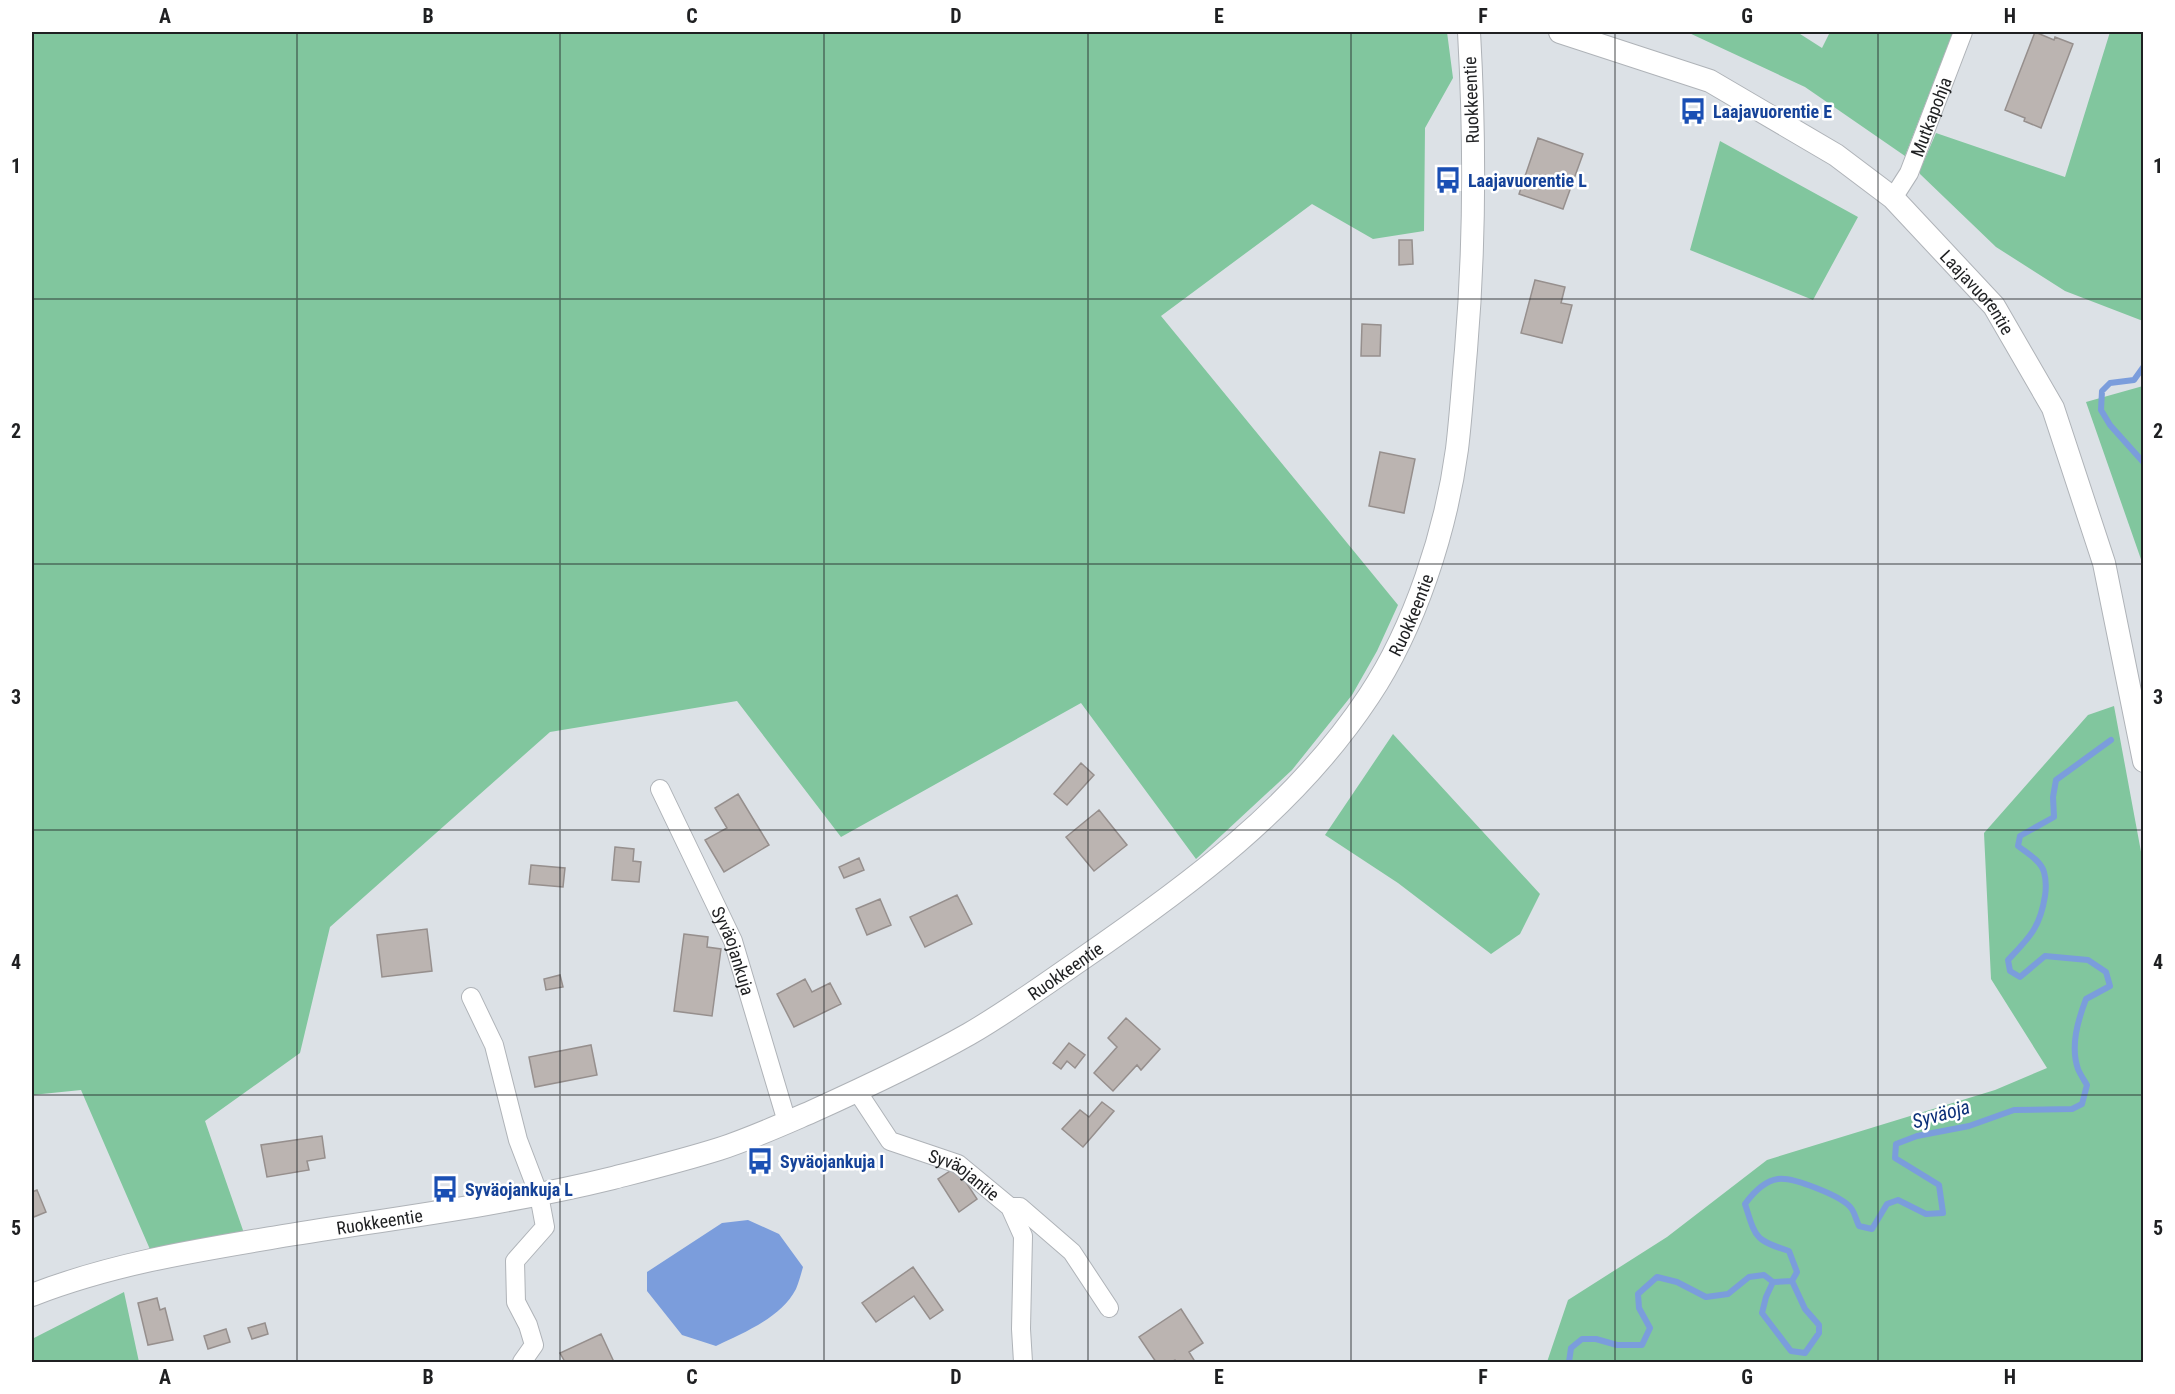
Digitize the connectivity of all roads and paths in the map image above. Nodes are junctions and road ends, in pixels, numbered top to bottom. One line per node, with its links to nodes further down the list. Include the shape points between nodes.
1 (1469, 32): 8 (street, Ruokkeentie, via 1473,104 1472,273 1456,453 1423,584 1401,640 1370,695 1329,751 1235,847 1017,1004 970,1033)
2 (1560, 32): 4 (street, Laajavuorentie, via 1710,81 1836,155)
3 (1963, 32): 4 (street, Mutkapohja, via 1909,172)
4 (1893, 198): 5 (street, Laajavuorentie, via 1994,306 2053,408 2104,563)
5 (2144, 761)
6 (660, 789): 9 (street, Syväojankuja, via 733,941)
7 (471, 997): 10 (street, via 494,1045 518,1140)
8 (857, 1091): 9 (street, Ruokkeentie); 11 (street, Syväojantie, via 890,1141 958,1164)
9 (787, 1122): 10 (street, Ruokkeentie, via 723,1148)
10 (539, 1195): 12 (street, Ruokkeentie, via 167,1255 78,1278); 14 (street, via 545,1227 515,1261 516,1302 534,1345)
11 (1010, 1207): 13 (street, via 1020,1207 1072,1252); 15 (street, Syväojantie, via 1023,1236)
12 (32, 1295)
13 (1109, 1308)
14 (522, 1362)
15 (1023, 1362)

